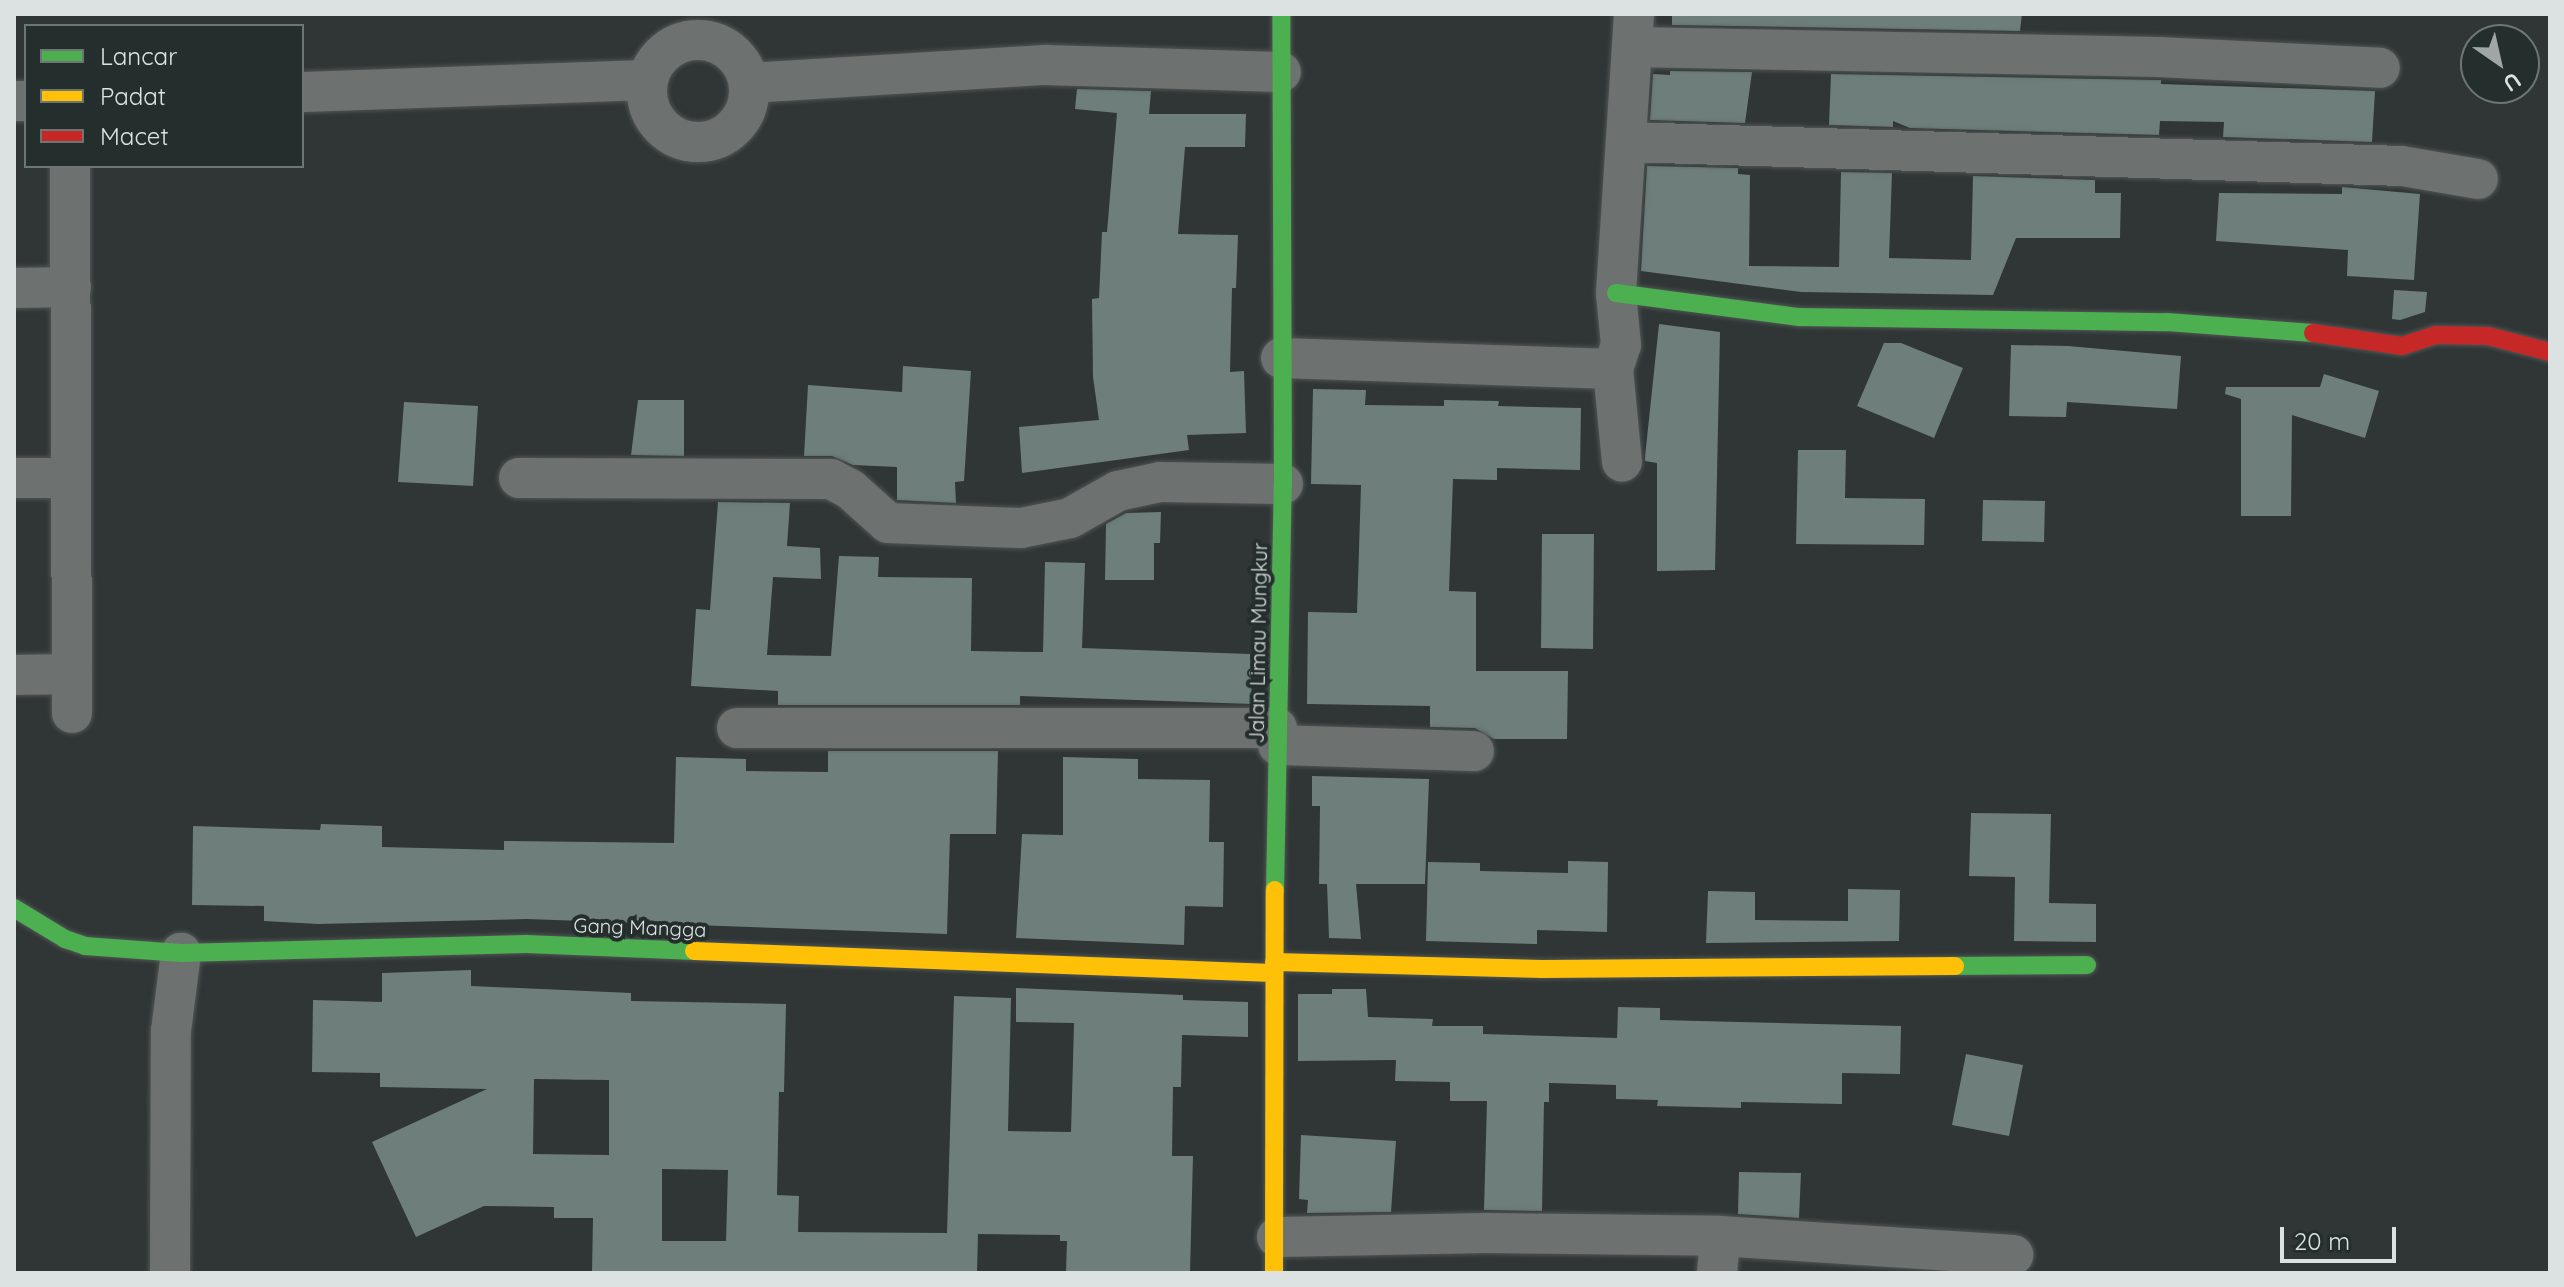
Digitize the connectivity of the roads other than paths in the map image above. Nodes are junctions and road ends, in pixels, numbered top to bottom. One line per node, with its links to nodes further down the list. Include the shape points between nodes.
1 (1281, 14): 4 (street, Jalan Limau Mungkur)
2 (1633, 31): 3 (street, via 1967,56 2158,57); 8 (street)
3 (2380, 68)
4 (1281, 72): 6 (street, via 1045,65); 15 (street, Jalan Limau Mungkur)
5 (648, 80): 6 (street, via 667,50 700,40 733,52); 6 (street, via 658,122 679,138 696,142 730,131 742,117); 7 (street)
6 (749, 83)
7 (304, 92)
8 (1626, 142): 10 (street, via 2402,166); 13 (street)
9 (70, 168): 11 (street)
10 (2478, 179)
11 (71, 287): 12 (street); 19 (street)
12 (14, 288)
13 (1616, 293): 14 (street, via 1799,317 2189,323 2402,346 2436,335 2488,336); 16 (street, via 1621,345)
14 (2550, 352)
15 (1281, 358): 16 (street); 21 (street, Jalan Limau Mungkur)
16 (1613, 369): 17 (street)
17 (1622, 462)
18 (14, 478): 19 (street)
19 (71, 478): 22 (street)
20 (519, 478): 21 (street, via 831,479 888,523 1021,528 1070,518 1118,491 1160,482)
21 (1283, 484): 26 (street, Jalan Limau Mungkur)
22 (70, 674): 23 (street); 24 (street)
23 (14, 675)
24 (72, 713)
25 (737, 728): 26 (street)
26 (1278, 737): 27 (street); 31 (street, Jalan Limau Mungkur)
27 (1474, 751)
28 (14, 908): 29 (street, Gang Mangga, via 85,946)
29 (181, 953): 31 (street, Gang Mangga, via 526,944); 35 (street, via 171,1031)
30 (2087, 965): 31 (street, Gang Mangga)
31 (1274, 968): 32 (street, Jalan Limau Mungkur)
32 (1276, 1255): 33 (street, via 1486,1233)
33 (1719, 1255): 34 (street)
34 (2013, 1255)
35 (170, 1273)

